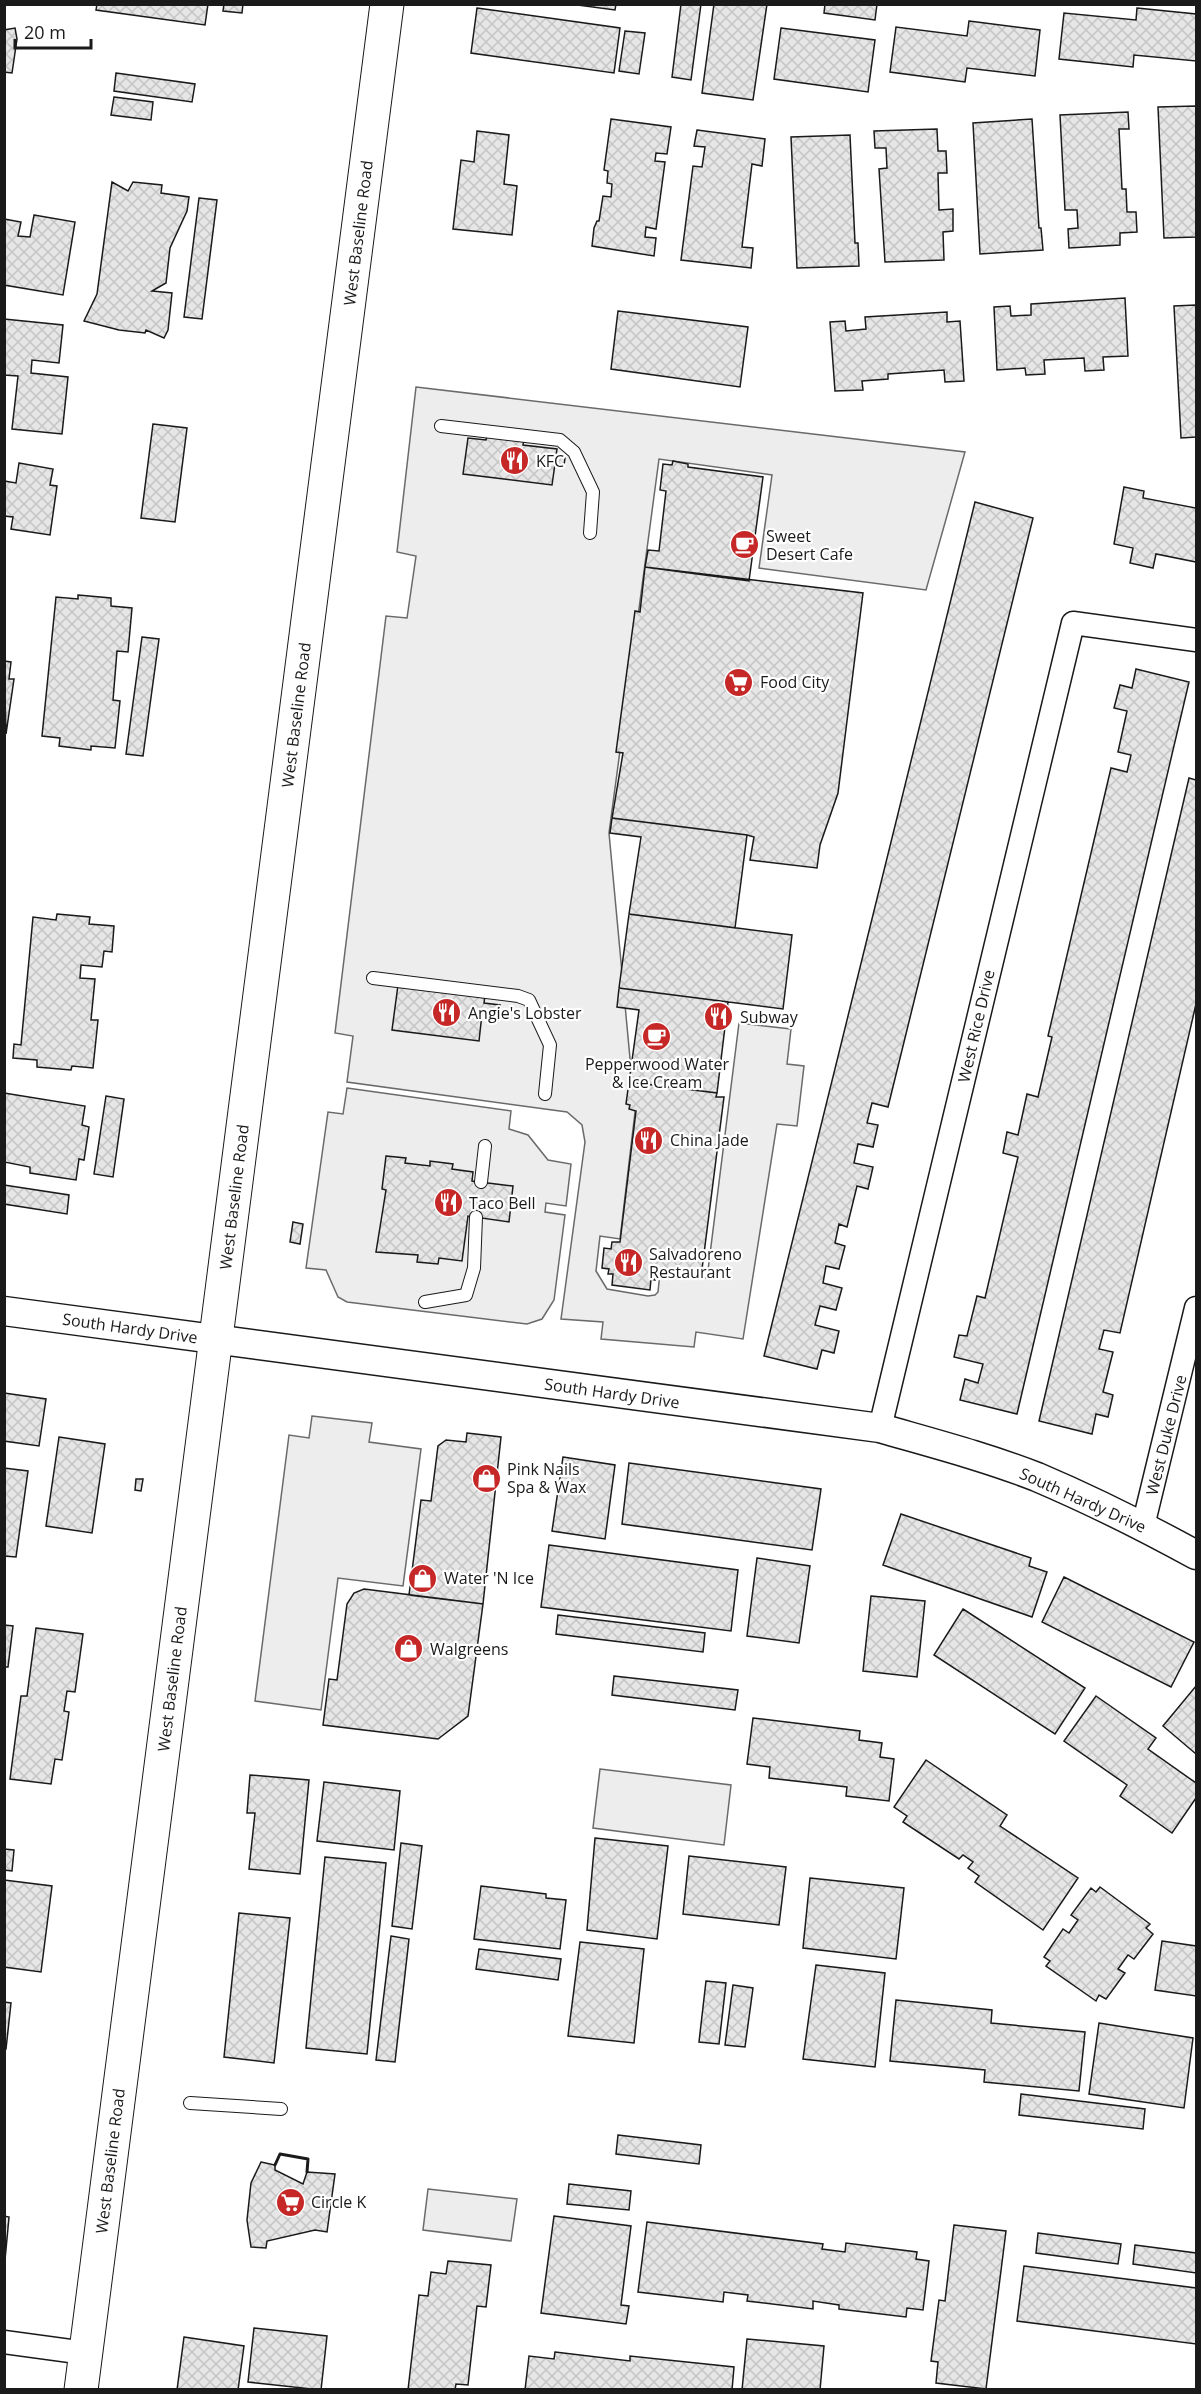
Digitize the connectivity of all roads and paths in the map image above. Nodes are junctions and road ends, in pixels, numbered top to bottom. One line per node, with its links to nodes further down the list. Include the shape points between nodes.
1 (387, 4): 13 (main road, West Baseline Road)
2 (441, 426): 3 (lane, via 560,440 569,446 593,492)
3 (590, 533)
4 (1197, 640): 14 (street, West Rice Drive, via 1072,623)
5 (373, 978): 6 (lane, via 529,1000 550,1045)
6 (545, 1094)
7 (485, 1146): 8 (lane)
8 (481, 1182)
9 (476, 1217): 10 (lane, via 474,1268 466,1294)
10 (425, 1302)
11 (1197, 1308): 15 (street, West Duke Drive)
12 (4, 1311): 13 (street, South Hardy Drive)
13 (215, 1340): 14 (street, South Hardy Drive); 20 (main road, West Baseline Road)
14 (880, 1428): 15 (street, South Hardy Drive, via 1036,1477)
15 (1143, 1526): 16 (street, South Hardy Drive)
16 (1197, 1555)
17 (190, 2103): 18 (lane)
18 (281, 2109)
19 (4, 2342): 20 (street)
20 (86, 2353): 21 (main road, West Baseline Road)
21 (81, 2390)

